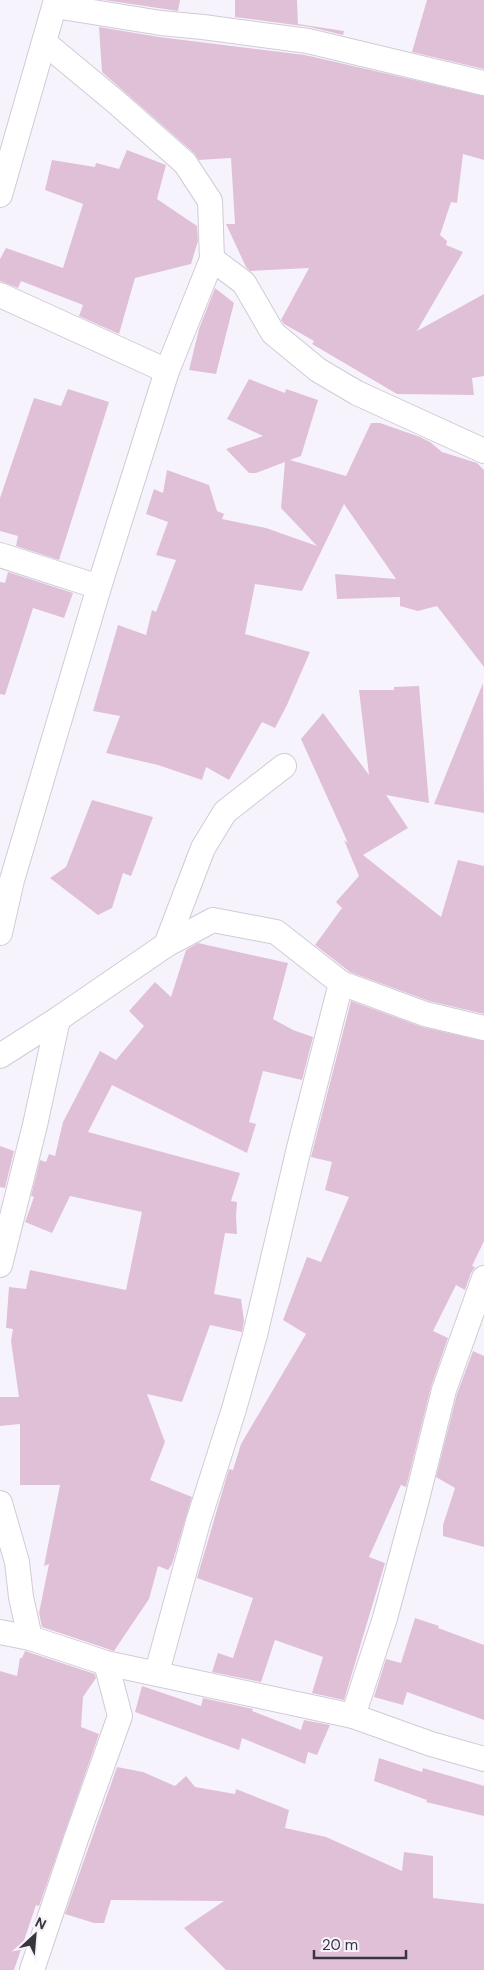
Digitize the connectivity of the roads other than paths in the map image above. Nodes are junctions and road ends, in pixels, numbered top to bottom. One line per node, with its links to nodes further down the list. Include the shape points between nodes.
1 (55, 3): 2 (street); 3 (street, via 161,23 308,42)
2 (45, 43): 4 (street); 5 (street, via 185,163 210,201)
3 (484, 83)
4 (0, 195)
5 (212, 259): 7 (street); 8 (street, via 244,283 273,333 318,370 357,394)
6 (0, 295): 7 (street)
7 (167, 371): 10 (street)
8 (484, 451)
9 (0, 555): 10 (street)
10 (98, 587): 12 (street, via 12,880)
11 (284, 766): 13 (street, via 225,812 203,848)
12 (0, 933)
13 (166, 945): 14 (street, via 213,920 276,932); 15 (street)
14 (341, 982): 16 (street, via 425,1014); 24 (street, via 255,1335 198,1522)
15 (58, 1019): 17 (street); 18 (street)
16 (484, 1028)
17 (0, 1056)
18 (0, 1266)
19 (484, 1278): 25 (street, via 444,1390 385,1618)
20 (0, 1503): 22 (street, via 17,1562)
21 (1, 1636): 22 (street)
22 (30, 1638): 23 (street)
23 (106, 1663): 24 (street); 27 (street, via 120,1716)
24 (157, 1672): 25 (street)
25 (353, 1716): 26 (street)
26 (484, 1759)
27 (32, 1970)

